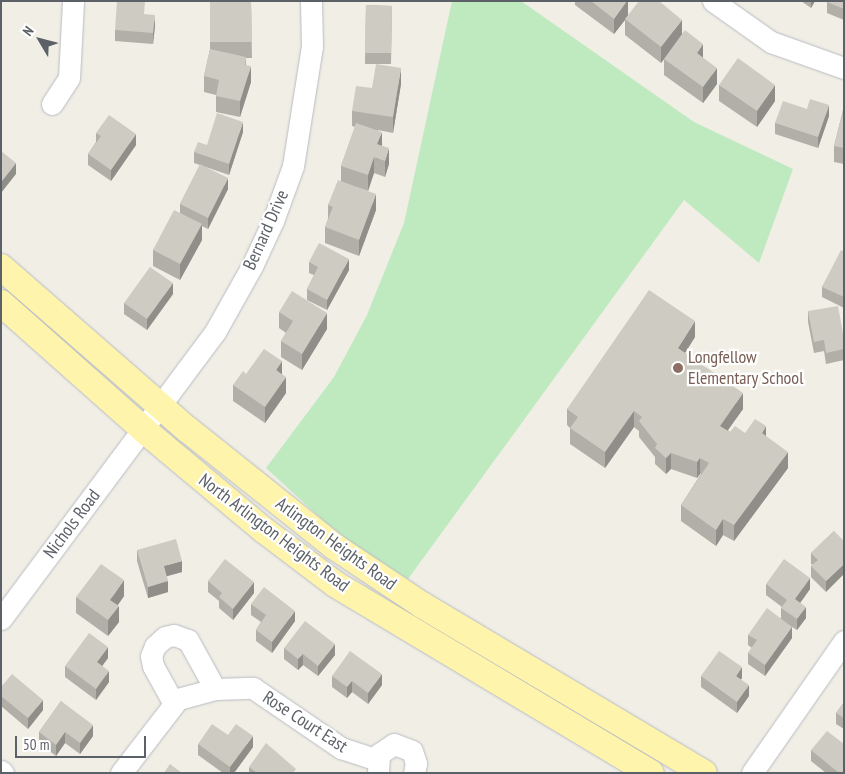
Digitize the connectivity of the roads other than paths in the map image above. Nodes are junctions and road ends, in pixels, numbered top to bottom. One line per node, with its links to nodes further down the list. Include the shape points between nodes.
1 (73, 1): 5 (street, via 69,78)
2 (311, 1): 8 (street, Bernard Drive, via 312,46 293,166 273,221 215,332)
3 (713, 1): 4 (street, via 771,42)
4 (844, 68)
5 (52, 104)
6 (1, 267): 8 (main road, Arlington Heights Road)
7 (1, 303): 9 (main road, North Arlington Heights Road)
8 (160, 405): 9 (street, Bernard Drive); 18 (main road, Arlington Heights Road, via 335,547 430,610)
9 (144, 430): 10 (street, Nichols Road); 17 (main road, North Arlington Heights Road, via 265,531 335,584)
10 (1, 619)
11 (844, 641): 19 (street)
12 (214, 689): 13 (street, Rose Court East, via 178,699); 13 (street, via 188,640 174,635 165,637 155,646 153,666); 14 (street, Rose Court East, via 253,688 340,748)
13 (174, 704): 15 (street, Rose Court East)
14 (378, 766): 16 (street, Rose Court East, via 388,745 401,744 415,756)
15 (121, 773)
16 (414, 773)
17 (651, 773)
18 (704, 773)
19 (752, 773)

